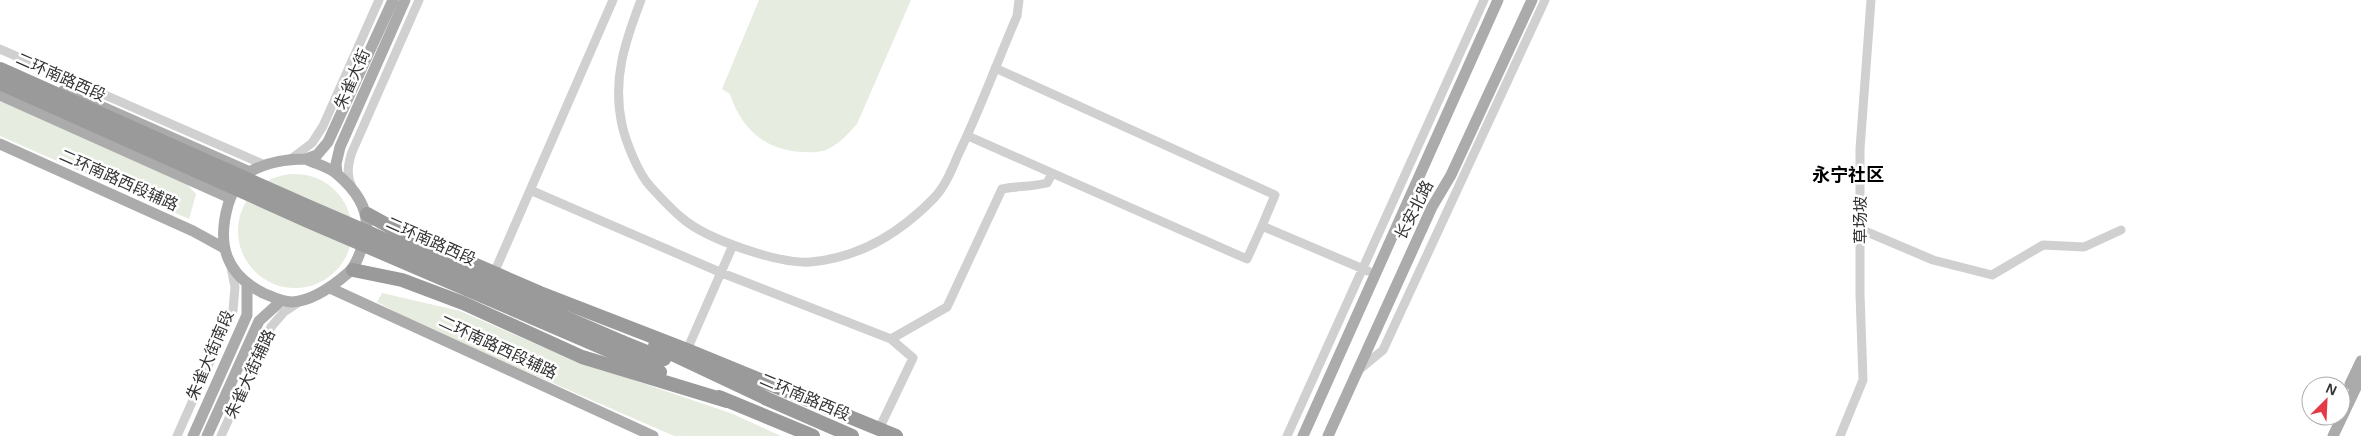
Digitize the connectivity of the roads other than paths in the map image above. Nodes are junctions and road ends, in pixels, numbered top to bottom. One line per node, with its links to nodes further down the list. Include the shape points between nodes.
1 (379, 0): 22 (street, via 318,136)
2 (393, 0): 21 (main road, 朱雀大街, via 328,142 317,155)
3 (404, 0): 25 (main road, 朱雀大街, via 340,147)
4 (420, 0): 28 (street, via 352,152 348,176)
5 (613, 0): 27 (street)
6 (642, 0): 34 (street, via 620,59 622,124 633,155 649,185 684,220)
7 (1019, 0): 15 (street, via 1017,16)
8 (1484, 0): 37 (street)
9 (1498, 0): 41 (main road, 长安北路)
10 (1532, 0): 51 (main road, 长安北路)
11 (1544, 0): 51 (street, via 1383,350)
12 (1871, 0): 32 (street, 草场坡, via 1860,149)
13 (0, 49): 23 (street)
14 (0, 62): 24 (main road, 二环南路西段)
15 (995, 68): 19 (street); 31 (street, via 1275,195)
16 (0, 69): 48 (highway, 二环南路西段, bridge)
17 (0, 83): 48 (highway, 二环南路西段, bridge, via 308,221)
18 (0, 95): 29 (main road)
19 (968, 136): 26 (street); 34 (street, via 937,196 912,220 868,248 809,262 768,257)
20 (0, 144): 35 (main road, 二环南路西段辅路)
21 (306, 160): 22 (main road); 25 (main road)
22 (287, 161): 23 (main road)
23 (264, 165): 24 (main road)
24 (250, 172): 29 (main road, via 239,182)
25 (337, 173): 28 (main road)
26 (1052, 174): 31 (street, via 1248,259); 47 (street, via 1047,183 1002,189 947,307)
27 (530, 190): 39 (street); 40 (street)
28 (356, 194): 30 (main road)
29 (230, 198): 35 (main road, via 224,220)
30 (367, 214): 38 (main road, via 367,238); 39 (highway, via 398,231)
31 (1262, 226): 37 (street)
32 (1860, 229): 33 (street, via 1934,260 1992,275 2044,245 2084,247); 69 (street, 草场坡, via 1863,380)
33 (2120, 230)
34 (733, 245): 40 (street)
35 (224, 248): 36 (main road)
36 (230, 262): 42 (main road); 58 (street, via 235,287 233,310)
37 (1363, 269): 41 (street); 66 (street)
38 (353, 270): 43 (main road); 54 (highway, via 402,280 463,303 582,357)
39 (494, 272): 44 (highway)
40 (722, 273): 47 (street); 49 (street)
41 (1376, 274): 67 (main road, 长安北路)
42 (247, 285): 46 (main road); 59 (main road, 朱雀大街南段, via 247,315)
43 (330, 288): 45 (main road); 62 (main road, 二环南路西段辅路)
44 (540, 293): 49 (highway); 55 (highway)
45 (306, 298): 46 (main road, via 294,302); 61 (street, 朱雀大街辅路, via 284,312 271,327)
46 (281, 301): 60 (main road, 朱雀大街南段, via 259,321)
47 (891, 339): 56 (street, via 913,358)
48 (620, 348): 54 (highway, 二环南路西段); 55 (highway, 二环南路西段)
49 (688, 350): 56 (highway)
50 (2361, 361): 53 (main road)
51 (1358, 370): 68 (main road, 长安北路)
52 (2361, 377): 57 (main road)
53 (2351, 382)
54 (727, 401): 63 (highway, 二环南路西段)
55 (774, 402): 64 (highway, 二环南路西段)
56 (879, 429): 65 (highway)
57 (2332, 435)
58 (176, 436)
59 (193, 436)
60 (207, 436)
61 (221, 436)
62 (652, 436)
63 (813, 436)
64 (852, 436)
65 (896, 436)
66 (1287, 436)
67 (1304, 436)
68 (1328, 436)
69 (1840, 436)

